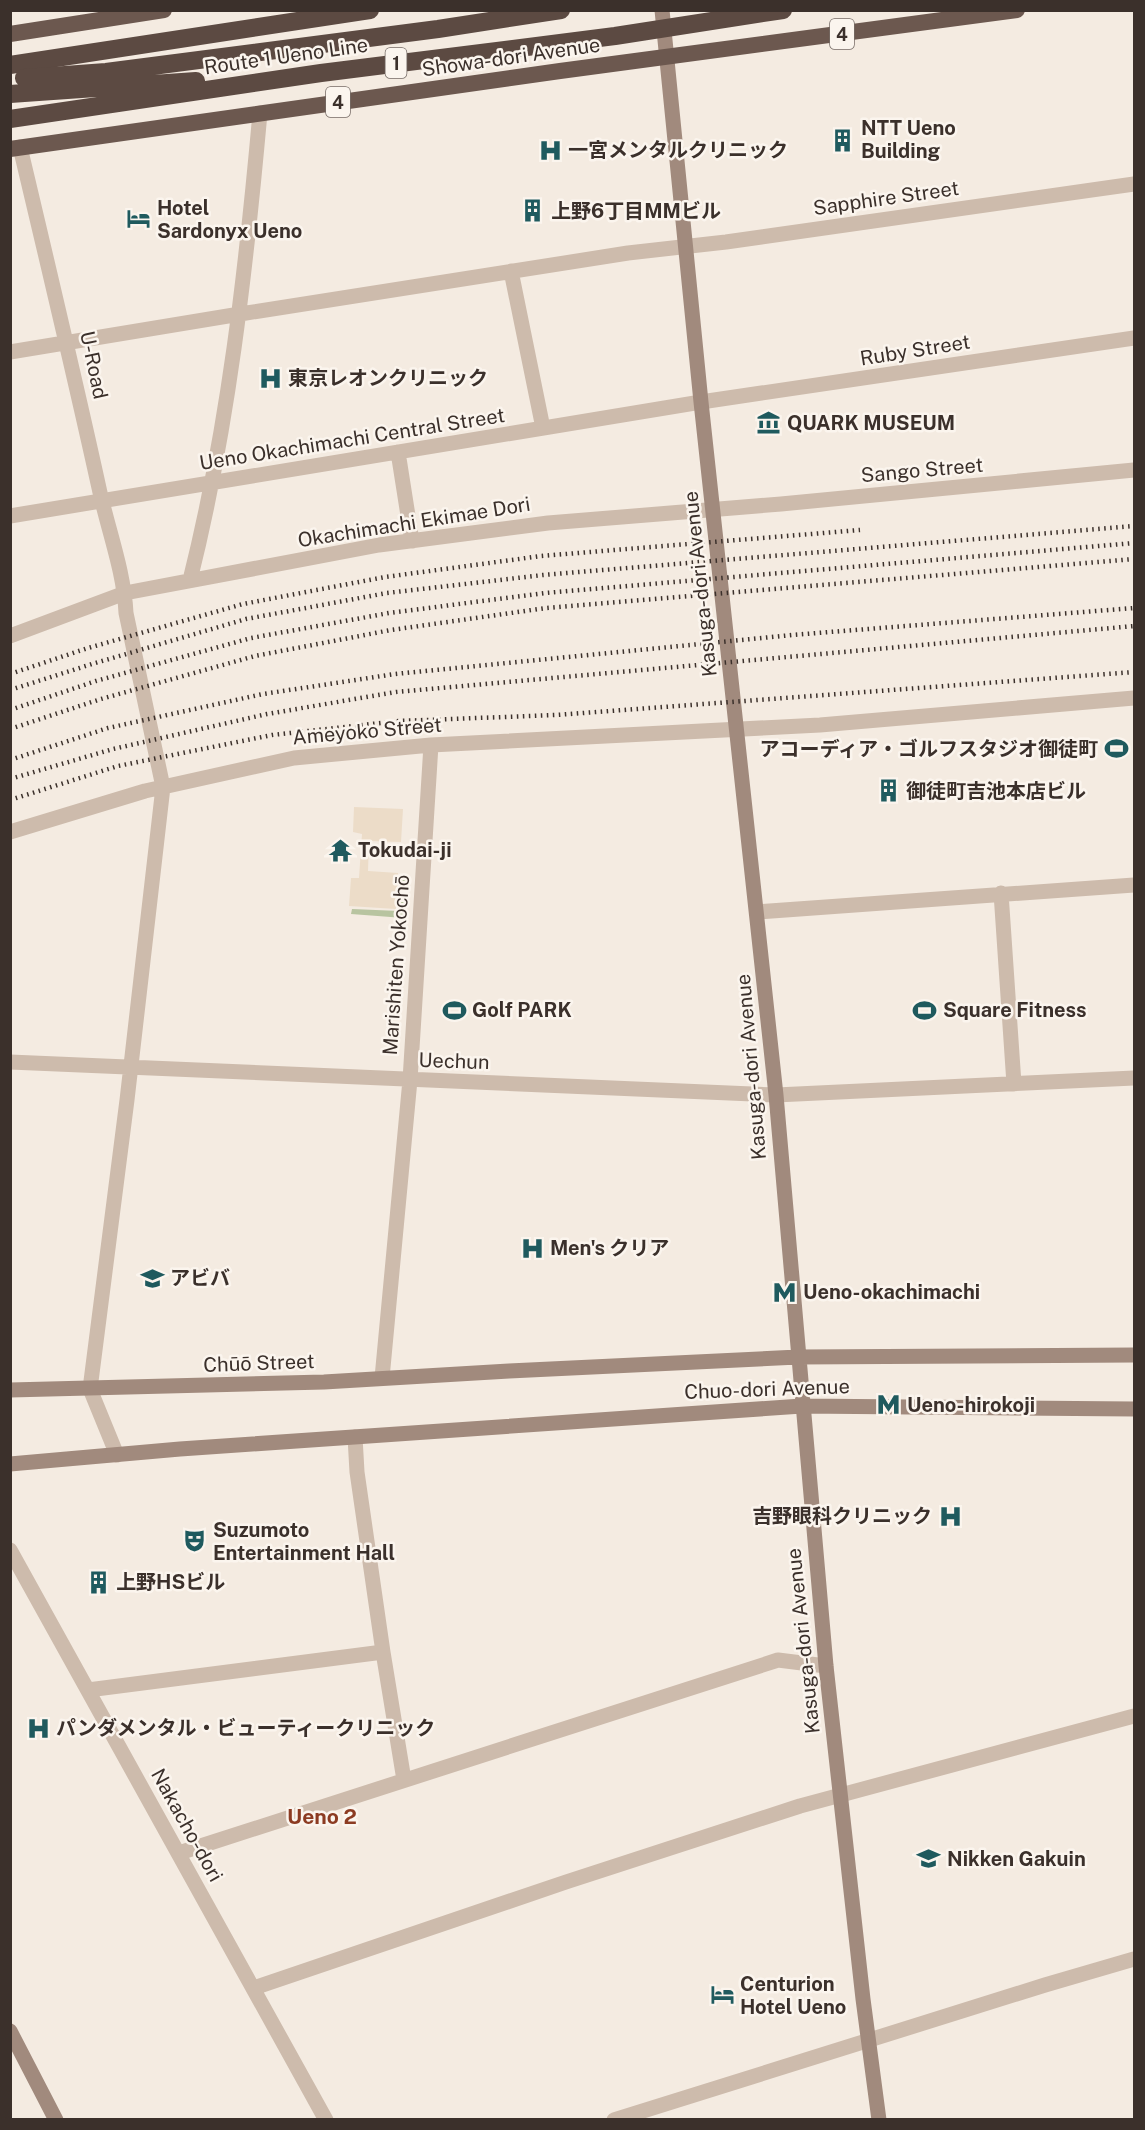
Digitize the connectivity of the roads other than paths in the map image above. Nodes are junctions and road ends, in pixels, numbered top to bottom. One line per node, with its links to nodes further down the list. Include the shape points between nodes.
1 (164, 10): 7 (highway)
2 (370, 10): 9 (highway, Route 1 Ueno Line)
3 (561, 10): 11 (highway, bridge, via 129,69)
4 (662, 10): 8 (main road, Kasuga-dori Avenue)
5 (783, 10): 10 (highway, Route 1 Ueno Line / 1, bridge, via 604,38)
6 (1017, 10): 8 (highway, Showa-dori Avenue / 4)
7 (10, 34)
8 (666, 58): 13 (highway, Showa-dori Avenue / 4); 17 (main road, Kasuga-dori Avenue)
9 (10, 65)
10 (321, 73): 12 (highway, bridge); 14 (highway, Route 1 Ueno Line / 1, bridge)
11 (17, 78)
12 (10, 94)
13 (260, 113): 15 (highway, Showa-dori Avenue / 4); 19 (street)
14 (10, 119)
15 (15, 148): 21 (street, U-Road)
16 (1134, 184): 17 (street, Sapphire Street)
17 (687, 247): 18 (street, Sapphire Street); 23 (main road, Kasuga-dori Avenue)
18 (510, 271): 19 (street, Sapphire Street); 24 (street)
19 (240, 314): 21 (street, Sapphire Street); 27 (street)
20 (1134, 338): 23 (street, Ruby Street)
21 (68, 343): 22 (street, Sapphire Street); 28 (street, U-Road)
22 (10, 352)
23 (701, 402): 24 (street, Ueno Okachimachi Central Street); 29 (main road, Kasuga-dori Avenue)
24 (543, 428): 25 (street, Ueno Okachimachi Central Street)
25 (398, 453): 27 (street, Ueno Okachimachi Central Street); 31 (street)
26 (1134, 470): 29 (street, Sango Street)
27 (211, 484): 28 (street, Ueno Okachimachi Central Street); 32 (street)
28 (102, 501): 30 (street, Ueno Okachimachi Central Street); 33 (street, U-Road)
29 (713, 509): 31 (street, Okachimachi Ekimae Dori, via 548,523); 36 (main road, Kasuga-dori Avenue)
30 (10, 516)
31 (412, 541): 32 (street, Okachimachi Ekimae Dori)
32 (190, 580): 33 (street, Okachimachi Ekimae Dori)
33 (125, 593): 34 (street, Okachimachi Ekimae Dori); 38 (street, U-Road)
34 (10, 636)
35 (1134, 698): 36 (street, Ameyoko Street)
36 (737, 730): 37 (street, Ameyoko Street); 42 (main road, Kasuga-dori Avenue)
37 (431, 745): 38 (street, Ameyoko Street, via 294,758); 46 (street, Marishiten Yokochō)
38 (163, 787): 39 (street, Ameyoko Street); 44 (street, U-Road)
39 (10, 832)
40 (1134, 885): 41 (street)
41 (1001, 893): 42 (street); 47 (street)
42 (757, 912): 48 (main road, Kasuga-dori Avenue)
43 (10, 1062): 44 (street, Uechun)
44 (131, 1066): 46 (street, Uechun); 52 (street, U-Road)
45 (1134, 1078): 47 (street, Uechun)
46 (410, 1080): 48 (street, Uechun); 51 (street, Marishiten Yokochō)
47 (1014, 1084): 48 (street, Uechun)
48 (776, 1095): 50 (main road, Kasuga-dori Avenue)
49 (1134, 1355): 50 (main road, Chuo-dori Avenue)
50 (798, 1357): 51 (main road, Chuo-dori Avenue); 54 (main road, Kasuga-dori Avenue)
51 (382, 1378): 52 (main road, Chūō Street)
52 (90, 1389): 53 (main road, Chūō Street); 57 (street)
53 (10, 1390)
54 (802, 1406): 55 (main road, Chuo-dori Avenue); 56 (main road); 61 (main road, Kasuga-dori Avenue)
55 (1134, 1409)
56 (356, 1437): 57 (main road); 60 (street, via 357,1472)
57 (117, 1455): 58 (main road)
58 (10, 1464)
59 (10, 1550): 62 (street, Nakacho-dori)
60 (383, 1652): 62 (street); 64 (street)
61 (826, 1666): 64 (street, via 778,1660); 65 (main road, Kasuga-dori Avenue)
62 (88, 1690): 66 (street, Nakacho-dori)
63 (1134, 1716): 65 (street)
64 (404, 1780): 66 (street)
65 (840, 1795): 68 (street, via 566,1882); 70 (main road, Kasuga-dori Avenue)
66 (179, 1853): 68 (street, Nakacho-dori)
67 (1134, 1959): 70 (street)
68 (254, 1988): 72 (street, Nakacho-dori)
69 (10, 2031): 71 (main road)
70 (868, 2041): 73 (street); 74 (main road, Kasuga-dori Avenue)
71 (56, 2120)
72 (326, 2120)
73 (614, 2120)
74 (879, 2120)

